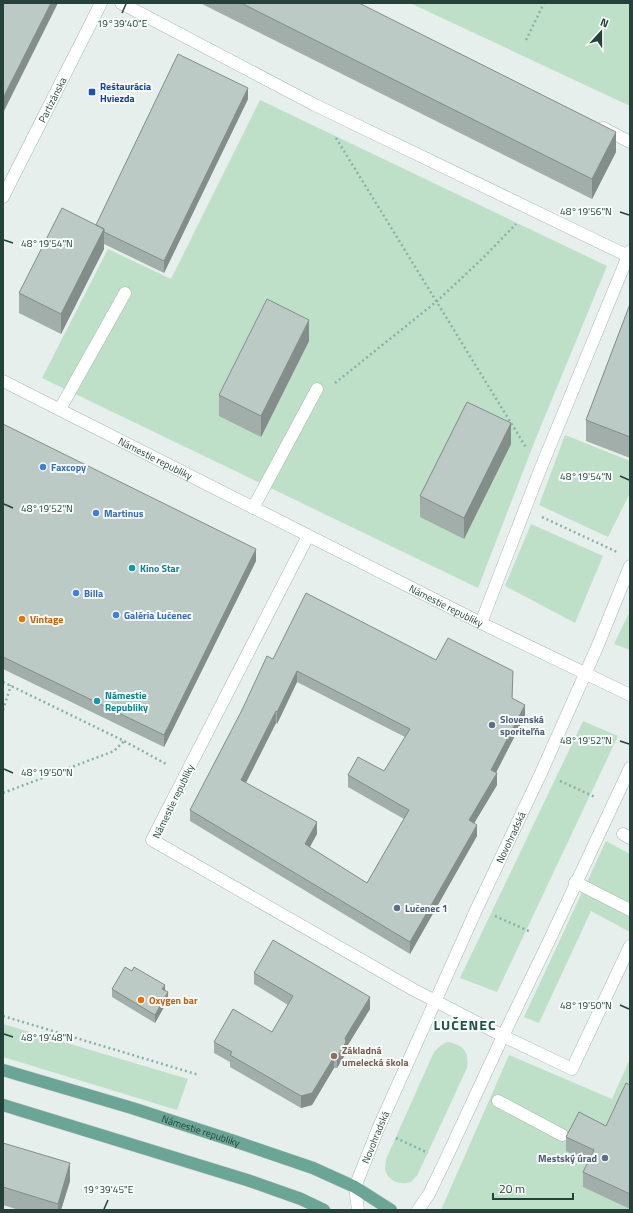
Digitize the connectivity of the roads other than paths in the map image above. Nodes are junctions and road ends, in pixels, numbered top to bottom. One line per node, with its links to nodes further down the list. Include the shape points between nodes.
1 (101, 3): 5 (street, Partizánska)
2 (121, 3): 6 (street, via 316,106)
3 (595, 124): 4 (street)
4 (630, 142)
5 (3, 197)
6 (629, 254): 14 (street, via 540,470)
7 (125, 293): 10 (street)
8 (3, 381): 10 (street, Námestie republiky)
9 (317, 389): 11 (street)
10 (60, 409): 11 (street, Námestie republiky)
11 (253, 508): 12 (street, Námestie republiky)
12 (308, 536): 14 (street, Námestie republiky); 21 (street, Námestie republiky, via 152,840)
13 (630, 566): 15 (street, Novohradská)
14 (481, 623): 15 (street, Námestie republiky)
15 (585, 673): 16 (street); 21 (street, Novohradská)
16 (630, 696)
17 (630, 768): 18 (street)
18 (575, 882): 19 (street); 22 (street)
19 (630, 910)
20 (630, 946): 22 (street, via 572,1069)
21 (436, 1001): 22 (street); 27 (street, Novohradská, via 378,1129)
22 (503, 1036): 31 (street, via 445,1162)
23 (3, 1070): 27 (main road, Námestie republiky, via 234,1141 313,1168)
24 (498, 1101): 26 (street)
25 (3, 1105): 28 (main road, via 247,1180)
26 (562, 1135)
27 (355, 1187): 29 (street, Novohradská); 30 (main road, Námestie republiky)
28 (324, 1210)
29 (358, 1210)
30 (391, 1210)
31 (418, 1210)

